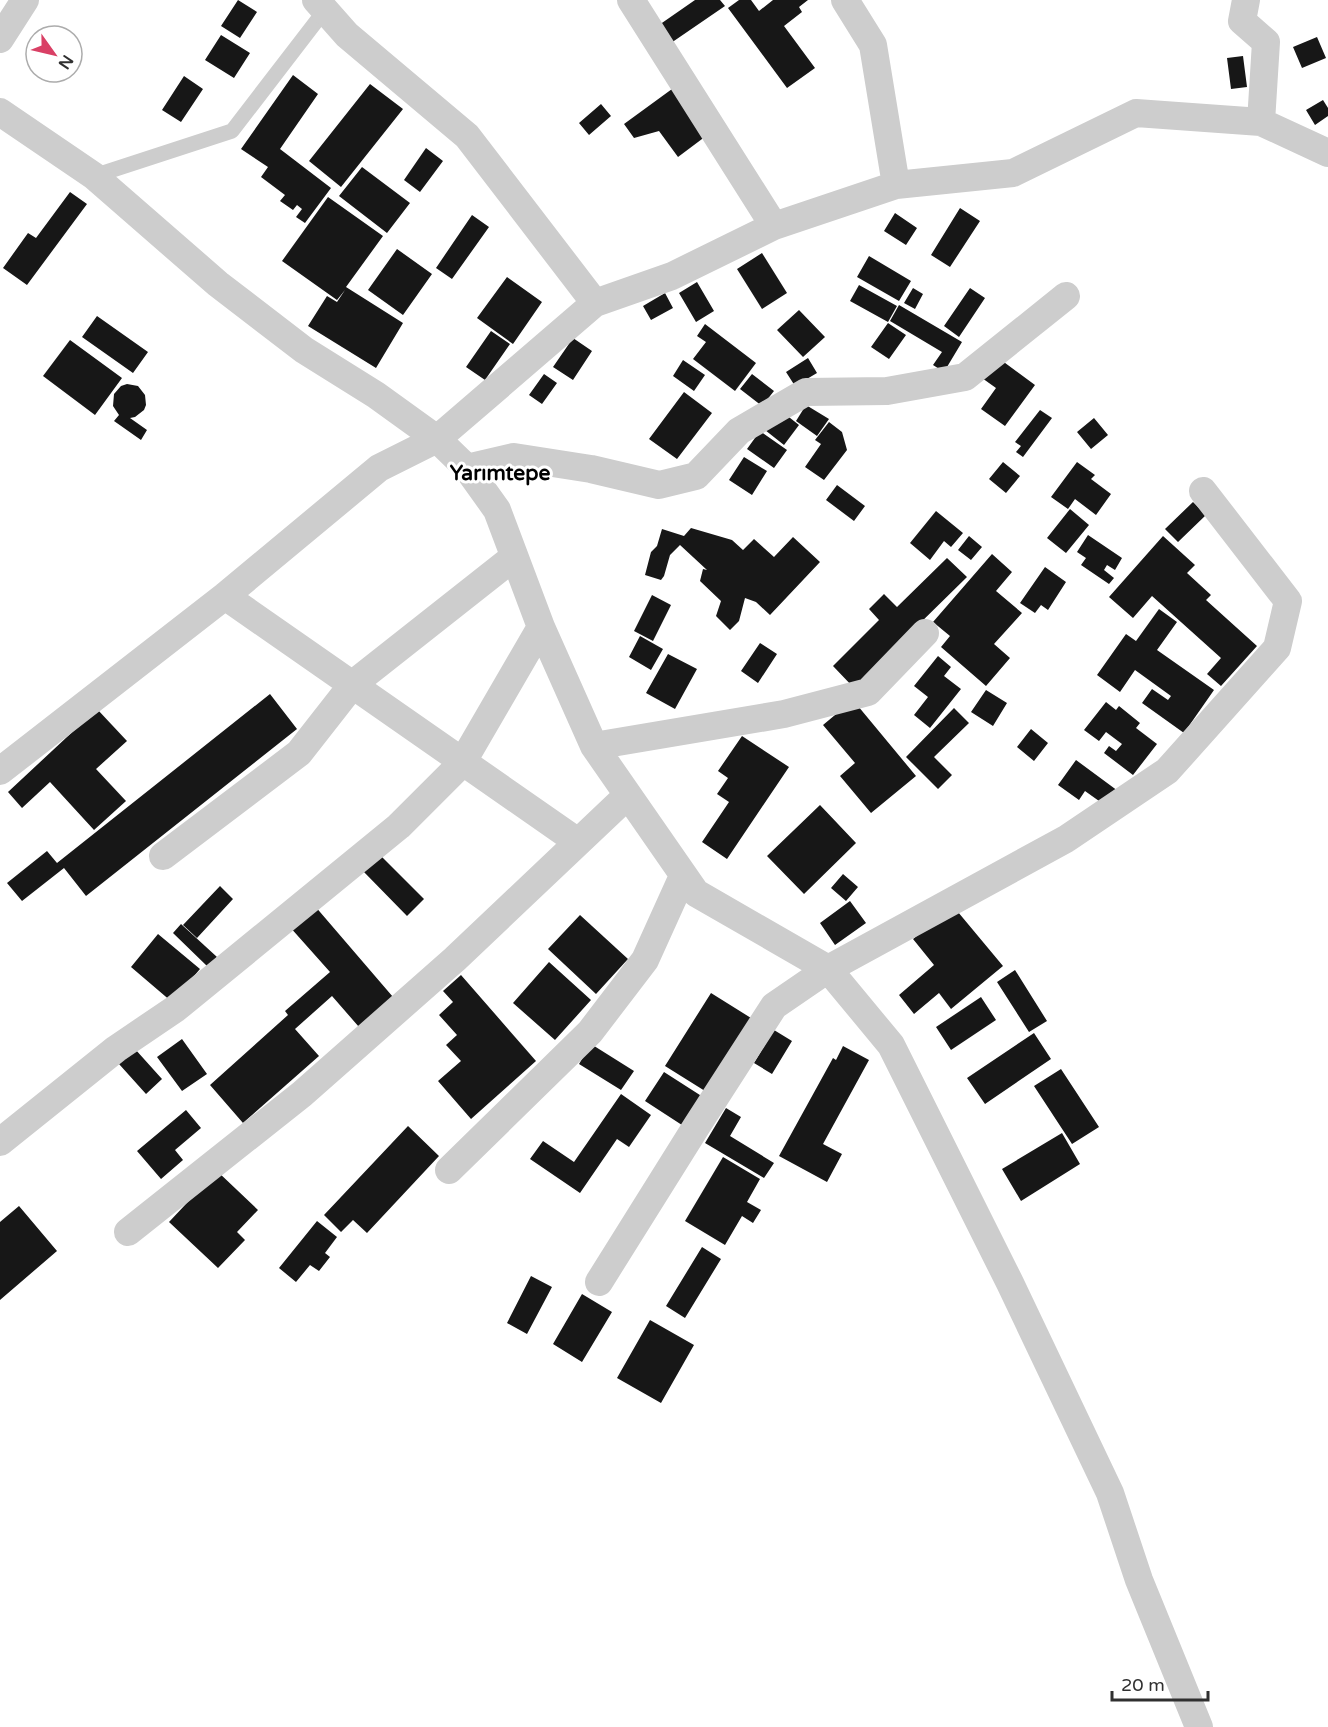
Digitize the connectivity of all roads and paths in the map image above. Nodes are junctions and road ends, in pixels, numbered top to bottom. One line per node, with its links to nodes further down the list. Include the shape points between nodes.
1 (25, 0): 6 (street)
2 (631, 0): 12 (street)
3 (845, 0): 11 (street, via 873,45)
4 (1246, 0): 8 (street, via 1242,21 1266,42)
5 (321, 5): 10 (lane, via 232,131); 14 (street, via 347,35 467,136)
6 (0, 39)
7 (0, 112): 10 (street)
8 (1261, 122): 9 (street); 11 (street, via 1136,113 1013,173)
9 (1328, 153)
10 (94, 176): 15 (street, via 226,291 304,350)
11 (896, 185): 12 (street)
12 (774, 226): 14 (street, via 672,276)
13 (1066, 296): 16 (street, via 964,377 887,391 806,392 739,431 696,476 658,485 514,457)
14 (595, 303): 15 (street)
15 (437, 439): 16 (street); 19 (street, via 379,468)
16 (467, 468): 18 (street, via 497,510)
17 (1203, 491): 30 (street, via 1288,601 1277,648 1167,771 1066,839)
18 (514, 557): 20 (street); 22 (street)
19 (225, 596): 22 (street); 25 (street)
20 (541, 627): 23 (street); 24 (street)
21 (925, 633): 23 (street, via 868,692 784,714)
22 (353, 684): 24 (street); 28 (street, via 299,753)
23 (594, 746): 26 (street)
24 (462, 763): 27 (street); 31 (street, via 390,834 175,1009 116,1049)
25 (0, 771)
26 (628, 795): 27 (street); 29 (street)
27 (578, 842): 33 (street, via 455,959 303,1094)
28 (162, 856)
29 (683, 876): 30 (street, via 696,894); 32 (street, via 645,960 590,1032)
30 (828, 969): 34 (street, via 774,1006); 35 (street, via 891,1045 1010,1282 1110,1493 1139,1580)
31 (0, 1142)
32 (449, 1170)
33 (128, 1232)
34 (599, 1282)
35 (1199, 1727)

